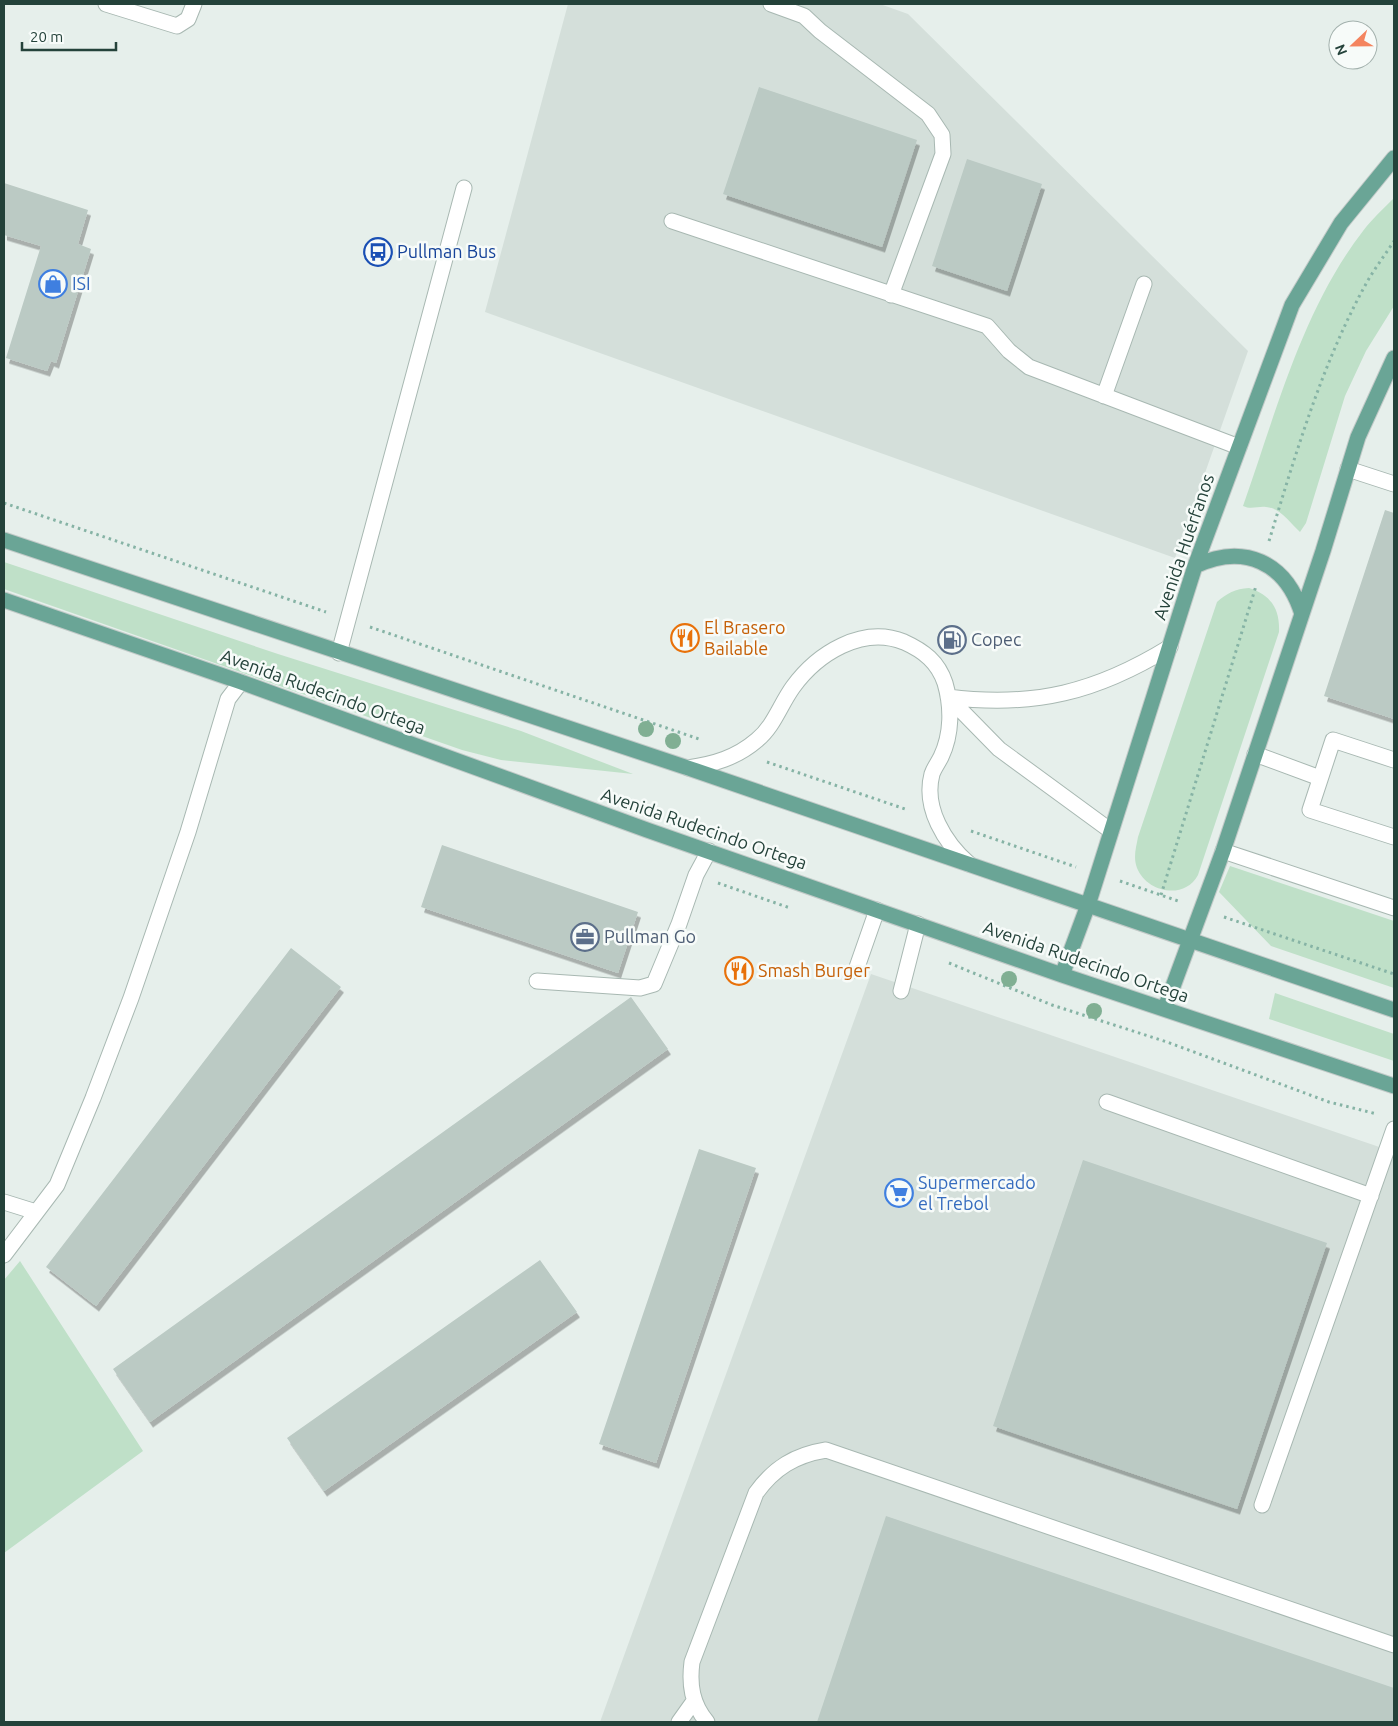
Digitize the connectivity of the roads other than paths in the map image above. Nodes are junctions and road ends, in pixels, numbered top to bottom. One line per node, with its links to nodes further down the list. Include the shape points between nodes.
1 (106, 4): 2 (street, via 177,26 188,19)
2 (194, 4)
3 (772, 4): 8 (street, via 804,16 928,114 942,135 943,154)
4 (1394, 158): 11 (main road, Avenida Huérfanos, via 1341,223 1292,305)
5 (464, 188): 19 (street)
6 (672, 221): 8 (street)
7 (1144, 284): 10 (street)
8 (891, 295): 10 (street, via 986,326 1028,366)
9 (1394, 358): 12 (main road, via 1358,437)
10 (1104, 396): 11 (street)
11 (1239, 447): 15 (main road, Avenida Huérfanos)
12 (1348, 469): 13 (street); 17 (main road)
13 (1394, 484)
14 (4, 540): 19 (main road)
15 (1195, 566): 17 (main road, via 1229,556 1263,562 1288,583); 18 (main road, Avenida Huérfanos)
16 (4, 600): 20 (main road, Avenida Rudecindo Ortega)
17 (1302, 614): 22 (main road)
18 (1170, 647): 21 (street, via 1118,676 1055,697 1020,702); 26 (main road, Avenida Huérfanos)
19 (338, 653): 24 (main road)
20 (241, 682): 28 (main road, Avenida Rudecindo Ortega); 47 (street, via 228,700 185,841 132,998 97,1089 56,1185)
21 (948, 697): 24 (street, via 938,665 927,654 907,643 885,637 858,640 831,652 806,671 791,689 771,725 758,739 716,763); 26 (street, via 1006,754); 30 (street, via 948,737 932,774 931,792 936,819 947,842)
22 (1255, 754): 25 (street); 29 (main road)
23 (1394, 760): 25 (street, via 1333,740)
24 (688, 768): 30 (main road)
25 (1320, 778): 27 (street, via 1310,810)
26 (1111, 831): 31 (main road, Avenida Huérfanos)
27 (1394, 837)
28 (709, 851): 33 (main road, Avenida Rudecindo Ortega); 38 (street, via 696,875 654,984 640,988)
29 (1223, 851): 32 (street); 35 (main road)
30 (969, 864): 31 (main road)
31 (1088, 905): 35 (main road); 37 (main road, Avenida Huérfanos)
32 (1394, 908)
33 (877, 910): 34 (main road, Avenida Rudecindo Ortega); 36 (street)
34 (918, 924): 37 (main road, Avenida Rudecindo Ortega); 39 (street)
35 (1190, 939): 40 (main road); 41 (main road)
36 (856, 970)
37 (1062, 974): 40 (main road, Avenida Rudecindo Ortega)
38 (537, 981)
39 (901, 991)
40 (1165, 1008): 42 (main road, Avenida Rudecindo Ortega)
41 (1394, 1010)
42 (1394, 1086)
43 (1107, 1102): 45 (street)
44 (1394, 1129): 45 (street)
45 (1371, 1196): 49 (street)
46 (4, 1202): 47 (street)
47 (36, 1212): 48 (street)
48 (4, 1255)
49 (1262, 1505)
50 (1394, 1645): 51 (street, via 826,1450 785,1464 756,1493 692,1662)
51 (694, 1701): 52 (street); 53 (street)
52 (679, 1722)
53 (707, 1722)

